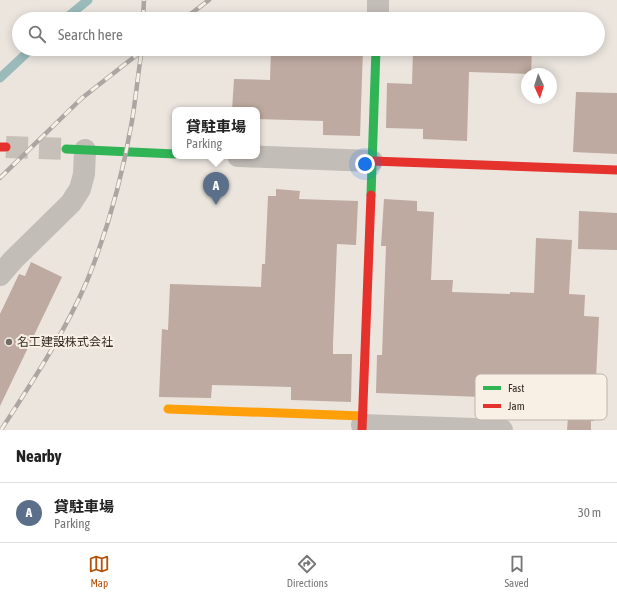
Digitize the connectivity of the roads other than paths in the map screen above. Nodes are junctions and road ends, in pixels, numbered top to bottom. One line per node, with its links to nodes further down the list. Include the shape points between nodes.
1 (378, 0): 2 (street)
2 (378, 12)
3 (376, 56): 7 (street)
4 (76, 150): 5 (street); 9 (street, via 84,174 80,189 71,203)
5 (172, 154)
6 (260, 157): 7 (street)
7 (372, 161): 8 (street); 11 (street)
8 (617, 170)
9 (0, 275)
10 (168, 409): 11 (street)
11 (362, 424): 12 (street)
12 (502, 430)

